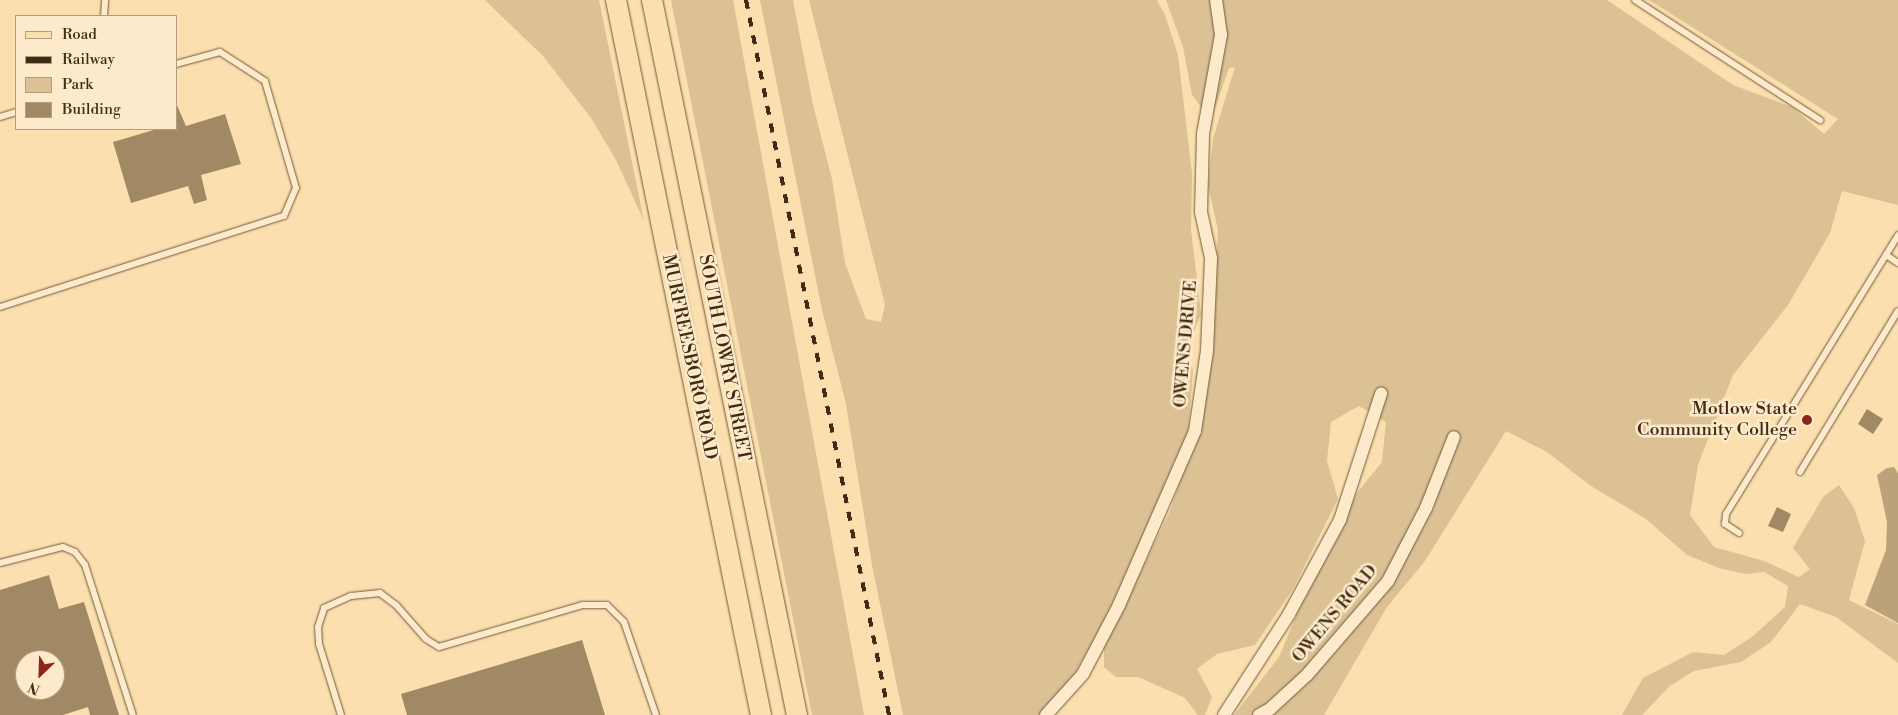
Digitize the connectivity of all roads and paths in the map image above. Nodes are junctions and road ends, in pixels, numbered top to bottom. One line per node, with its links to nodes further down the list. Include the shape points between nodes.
1 (105, 0): 6 (lane)
2 (616, 0): 24 (main road, MURFREESBORO ROAD)
3 (652, 0): 25 (main road, SOUTH LOWRY STREET)
4 (1216, 0): 26 (street, OWENS DRIVE, via 1221,35 1203,134 1201,202 1211,258 1207,351 1195,431 1119,605 1088,666)
5 (1635, 0): 10 (lane)
6 (104, 15)
7 (178, 63): 14 (lane, via 220,52 265,81 296,188 284,216)
8 (15, 112): 9 (lane)
9 (0, 117)
10 (1820, 120)
11 (1898, 235): 12 (lane)
12 (1886, 255): 13 (lane); 19 (lane, via 1726,514 1725,524)
13 (1898, 263)
14 (0, 307)
15 (1898, 311): 18 (lane)
16 (1381, 394): 27 (street, via 1340,520 1290,614)
17 (1454, 437): 28 (street, OWENS ROAD, via 1426,508 1388,581 1307,675)
18 (1800, 472)
19 (1738, 534)
20 (0, 563): 21 (lane, via 64,547 75,552 85,565)
21 (133, 715)
22 (340, 715): 23 (lane, via 319,644 318,627 324,608 351,596 380,593 396,604 426,639 439,647 583,605 607,605 624,622)
23 (656, 715)
24 (761, 715)
25 (797, 715)
26 (1046, 715)
27 (1224, 715)
28 (1259, 715)

